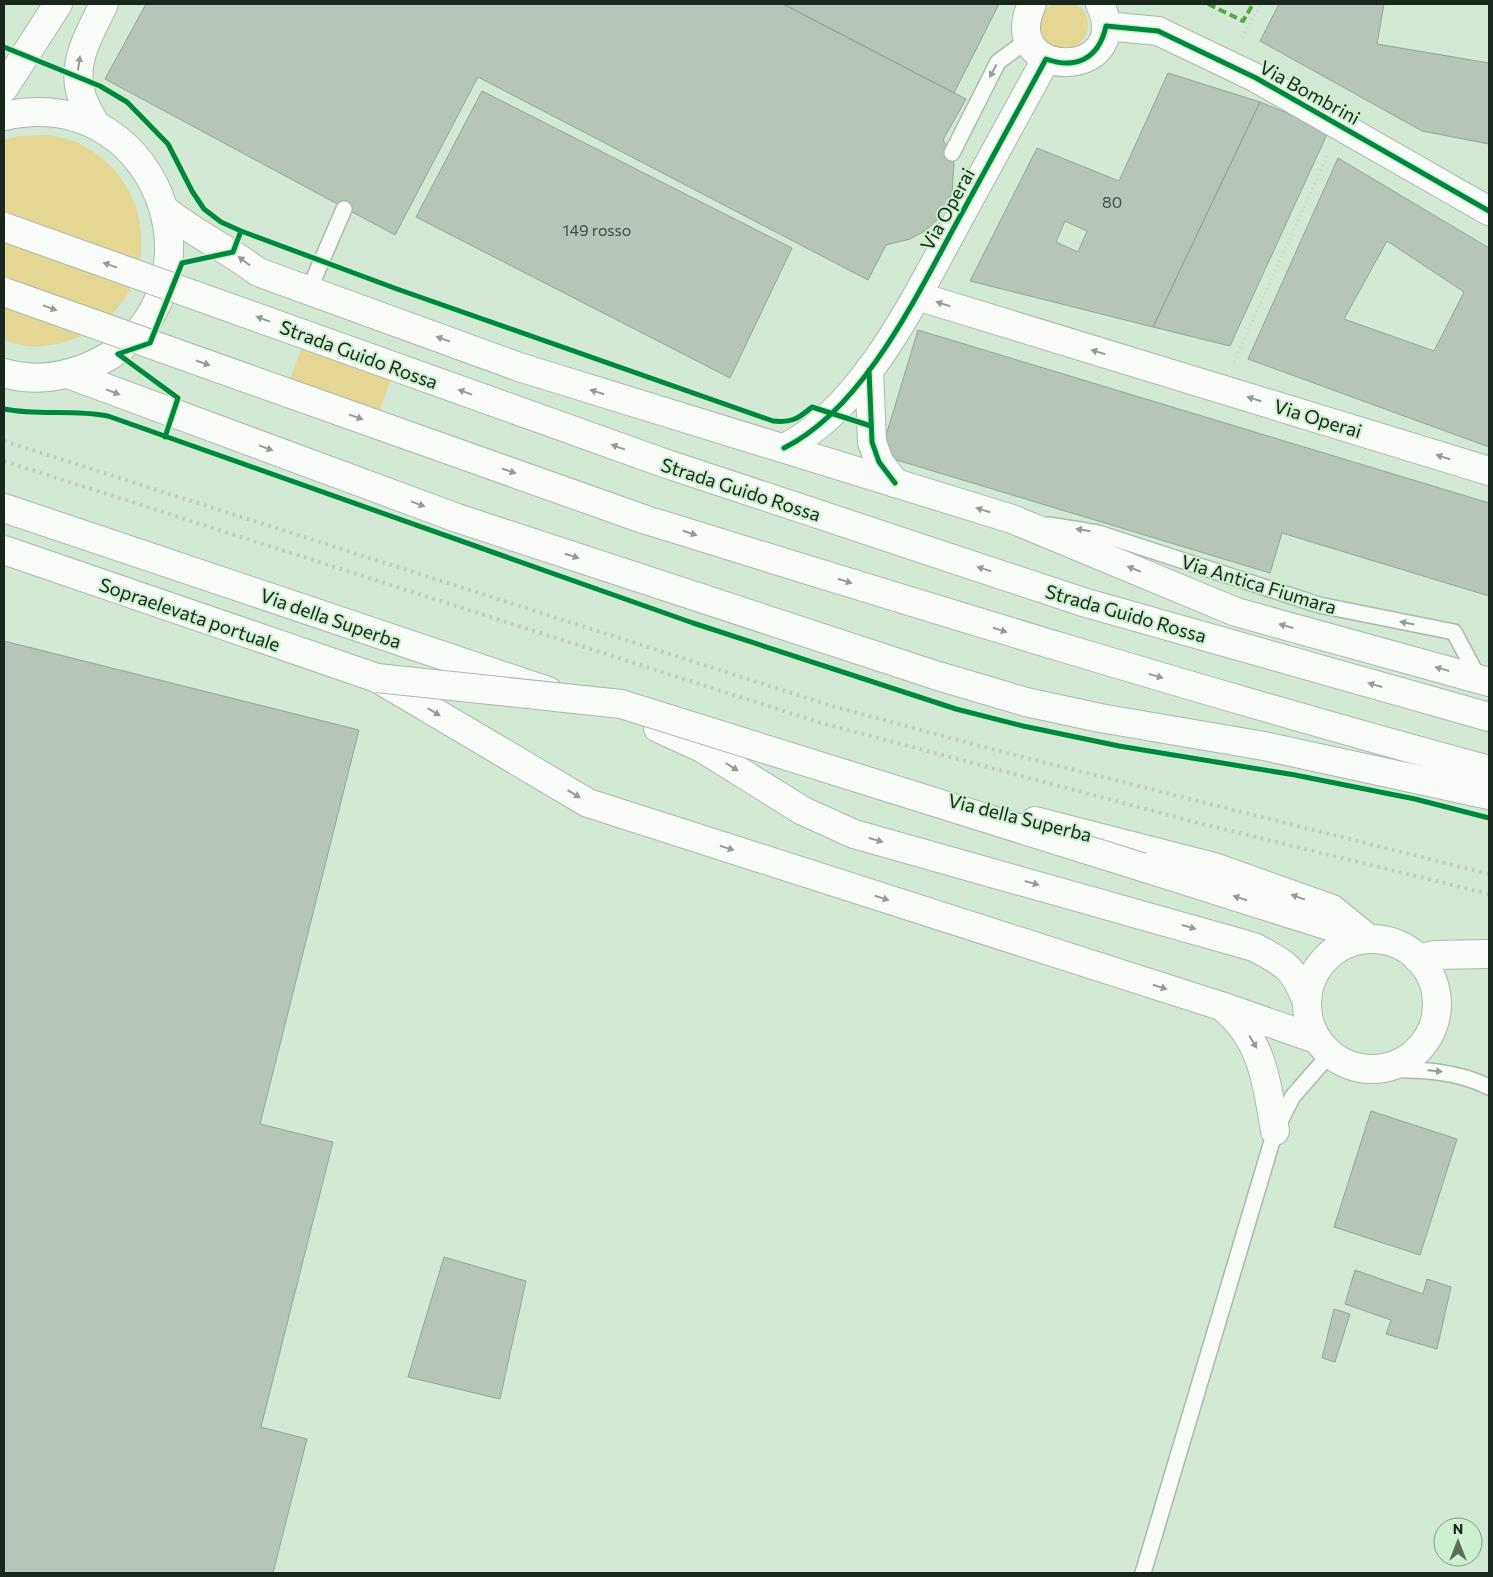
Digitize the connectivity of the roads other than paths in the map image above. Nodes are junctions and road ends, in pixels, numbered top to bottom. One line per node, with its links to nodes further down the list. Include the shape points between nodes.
1 (58, 4): 6 (main road)
2 (104, 4): 9 (main road, one-way to 2, via 82,97 77,77 80,53)
3 (1032, 4): 5 (main road, via 1026,26)
4 (1103, 15): 5 (main road, via 1103,40 1086,59 1073,64 1059,64); 13 (main road, Via Bombrini, via 1158,31 1228,64)
5 (1037, 49): 10 (lane, one-way to 10, via 998,62); 17 (main road, Via Operai)
6 (14, 61): 7 (main road)
7 (4, 88)
8 (4, 116): 9 (main road, via 58,113)
9 (96, 125): 12 (main road, via 133,153 153,179)
10 (952, 153)
11 (344, 209): 15 (lane)
12 (165, 210): 15 (main road, one-way to 12, via 258,272 233,252 190,230); 20 (main road, via 170,245 165,280 151,313 122,346 101,361)
13 (1489, 211)
14 (4, 227): 29 (main road, Strada Guido Rossa, one-way to 14, bridge, via 1083,602 664,463)
15 (309, 290): 21 (main road, one-way to 15, via 519,367)
16 (4, 292): 31 (main road, one-way to 31, bridge, via 643,519 1032,640 1290,716)
17 (916, 296): 18 (main road, Via Operai); 22 (main road, Via Operai, one-way to 17)
18 (869, 370): 21 (main road, Via Operai, via 834,413 803,439); 23 (main road, via 872,442 879,462)
19 (4, 373): 20 (main road, via 42,378)
20 (68, 374): 32 (main road, one-way to 32, via 457,518 1017,700 1264,746)
21 (784, 448): 23 (main road)
22 (1489, 471)
23 (895, 482): 25 (main road, one-way to 23)
24 (4, 508): 30 (main road, Via della Superba)
25 (1012, 519): 28 (main road, one-way to 25, via 1236,612); 28 (lane, Via Antica Fiumara, one-way to 25, via 1454,632 1320,605 1098,533)
26 (4, 550): 27 (main road, Sopraelevata portuale)
27 (377, 678): 33 (main road, one-way to 27, bridge, via 621,704); 37 (main road, one-way to 37, via 588,803)
28 (1484, 681)
29 (1489, 717)
30 (658, 728): 33 (main road, Via della Superba, one-way to 30, via 1332,909 1214,867 754,749); 36 (main road, Via della Superba, one-way to 36, via 702,748 802,811 854,834 1254,947 1282,962 1297,977)
31 (1489, 770)
32 (1489, 795)
33 (1370, 939): 35 (main road, via 1391,942); 36 (main road, via 1348,943 1329,954 1318,967)
34 (1489, 954): 35 (main road, via 1435,955)
35 (1418, 959): 39 (main road, via 1434,982 1435,1022 1426,1040 1410,1056 1391,1066)
36 (1306, 1000): 38 (main road, via 1308,1021)
37 (1222, 1006): 38 (main road); 41 (main road, one-way to 41, via 1246,1030 1260,1056)
38 (1323, 1046): 39 (main road, via 1347,1064); 41 (lane)
39 (1369, 1069): 40 (lane, one-way to 40, via 1446,1072 1468,1077)
40 (1489, 1087)
41 (1276, 1130): 42 (lane)
42 (1143, 1573)

